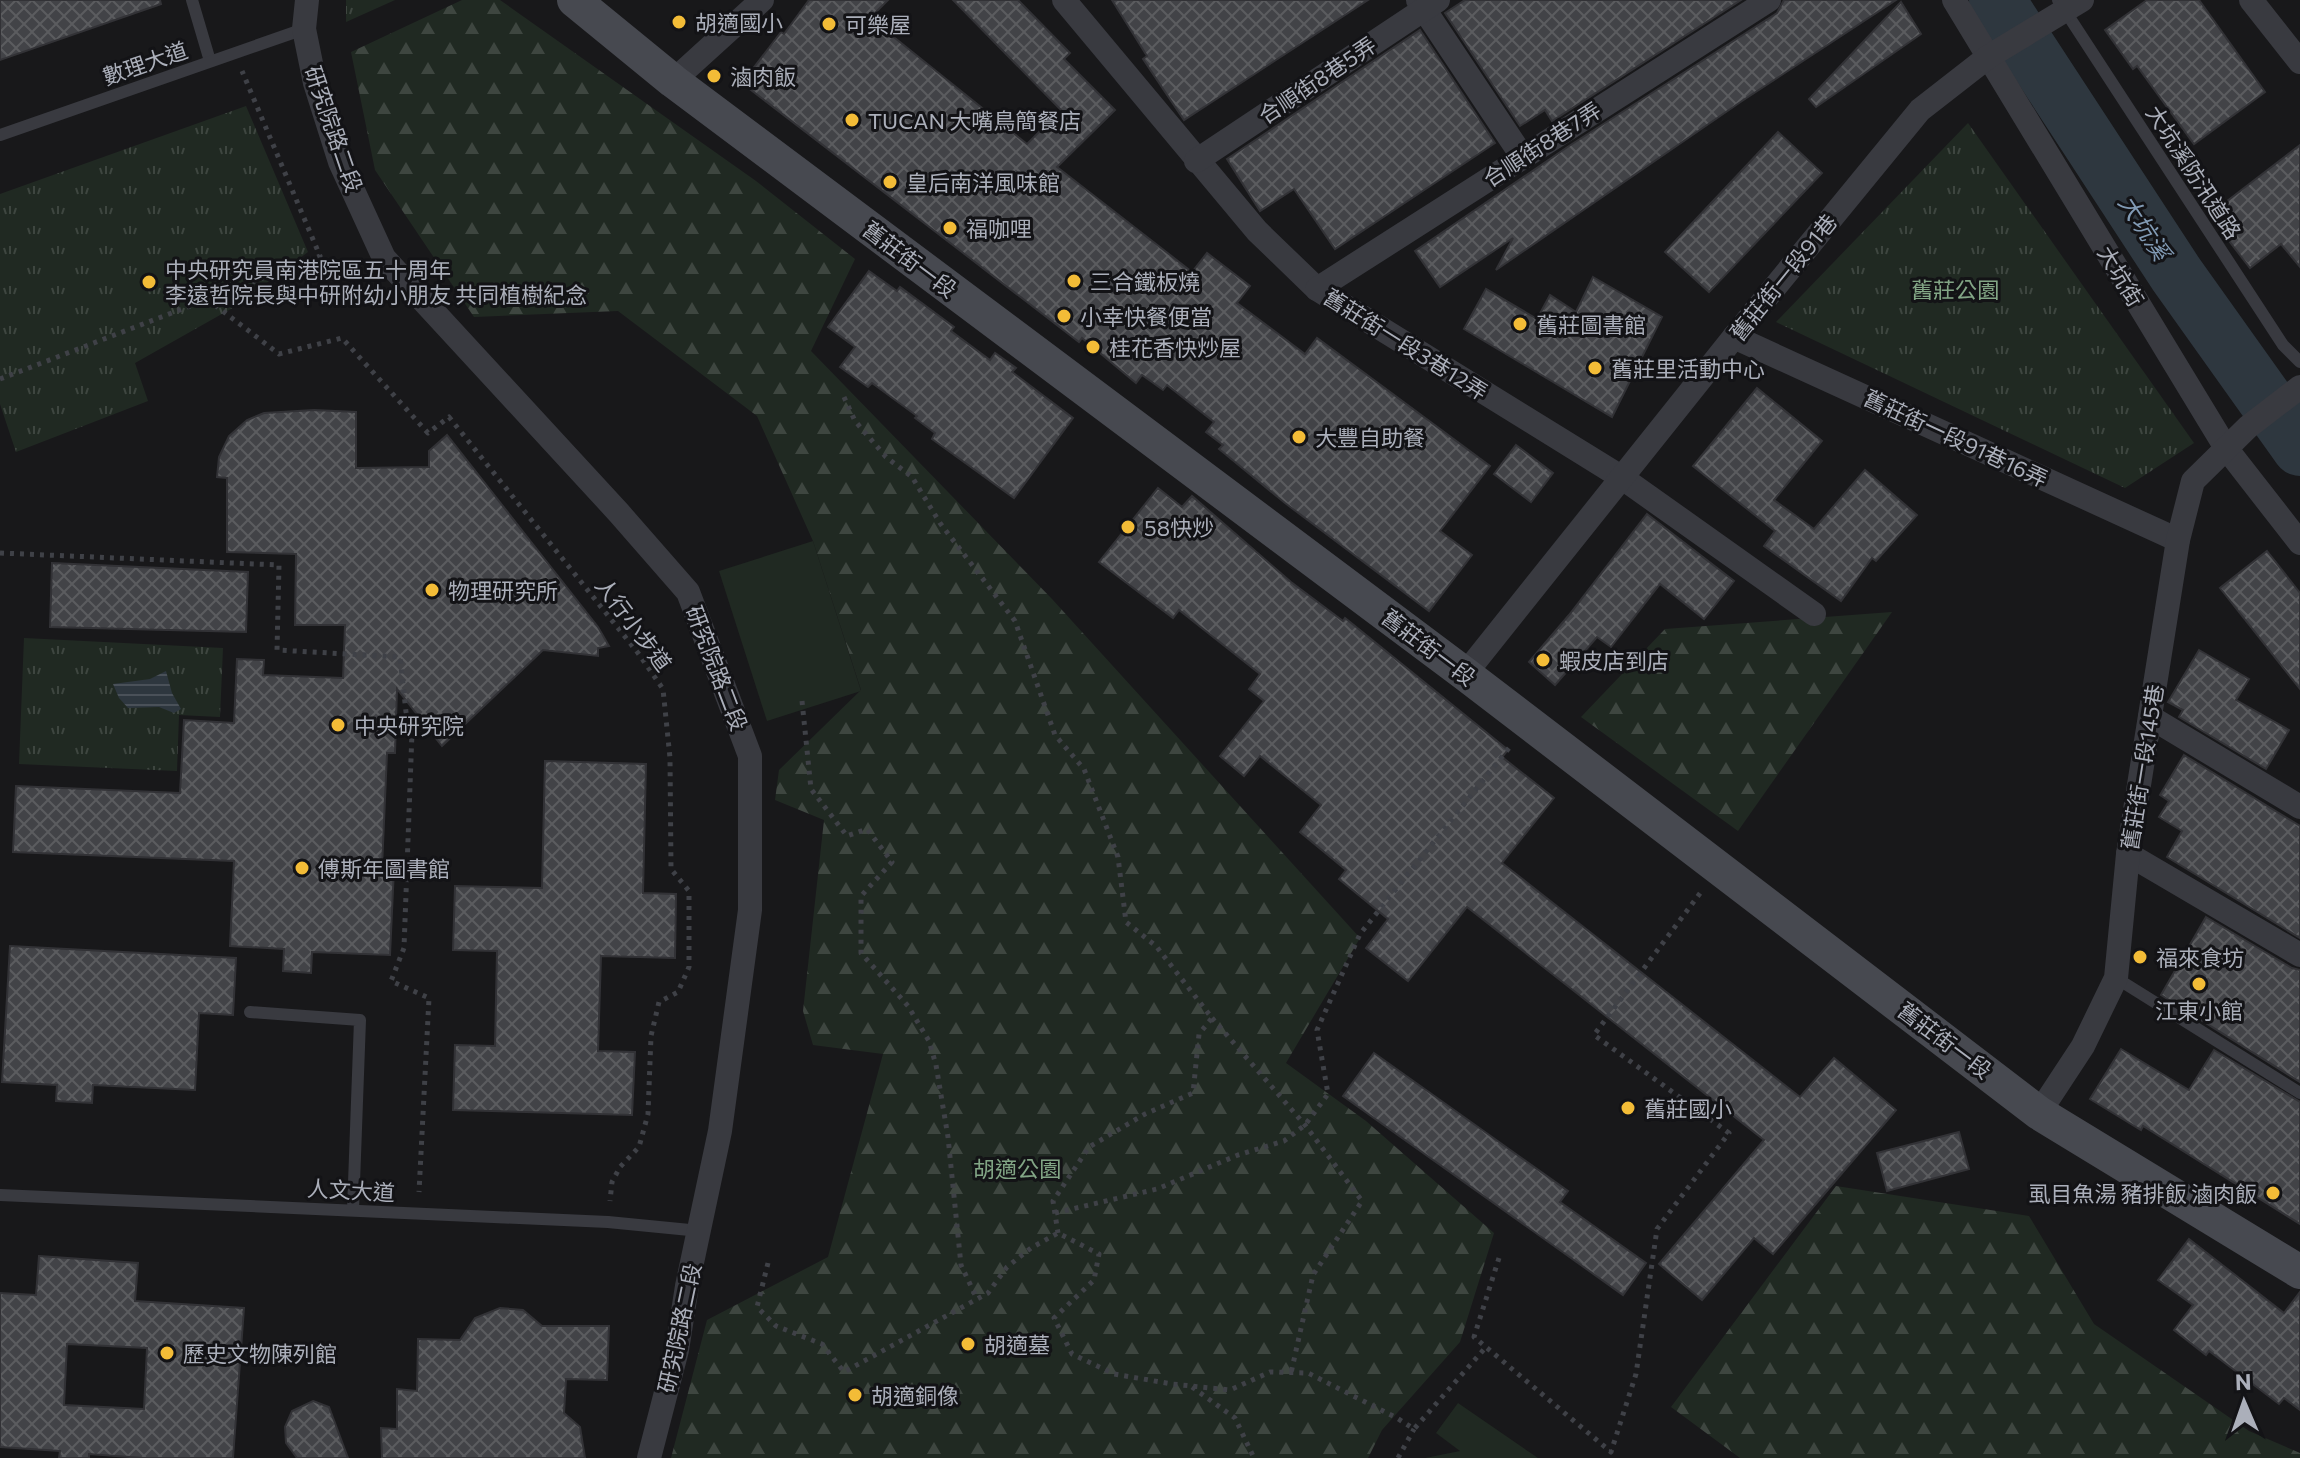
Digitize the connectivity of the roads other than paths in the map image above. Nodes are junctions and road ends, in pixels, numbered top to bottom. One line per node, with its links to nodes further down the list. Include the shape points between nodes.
1 (192, 0): 13 (lane)
2 (307, 0): 11 (street, 研究院路二段)
3 (574, 0): 15 (main road, 舊莊街一段)
4 (762, 0): 15 (street)
5 (1769, 0): 17 (street, 合順街8巷7弄)
6 (1954, 0): 12 (street, 大坑街)
7 (2251, 0): 14 (street)
8 (1072, 3): 18 (street, 舊莊街一段3巷12弄)
9 (1427, 3): 17 (street); 18 (street, 合順街8巷5弄)
10 (2068, 3): 12 (street, 舊莊街一段91巷); 21 (lane, 大坑溪防汛道路, via 2283,345)
11 (304, 29): 13 (lane, 數理大道); 39 (street, 研究院路二段, via 340,162 384,258 688,592 750,756 750,910 720,1131)
12 (1994, 54): 20 (street, 舊莊街一段91巷, via 1920,110); 23 (street, 大坑街)
13 (210, 61): 16 (lane, 數理大道)
14 (2300, 62)
15 (673, 81): 28 (main road, 舊莊街一段)
16 (0, 135)
17 (1522, 156): 19 (street, 合順街8巷7弄)
18 (1196, 161): 19 (street, 舊莊街一段3巷12弄)
19 (1317, 289): 24 (street, 舊莊街一段3巷12弄)
20 (1734, 337): 24 (street, 舊莊街一段91巷); 25 (street, 舊莊街一段91巷16弄)
21 (2300, 362)
22 (2300, 387): 23 (street, 舊莊街一段145巷)
23 (2226, 448): 25 (street, 舊莊街一段145巷, via 2193,481); 26 (street, 大坑街)
24 (1621, 477): 27 (street, 舊莊街一段3巷12弄); 28 (street, 舊莊街一段91巷)
25 (2178, 540): 29 (street, 舊莊街一段145巷)
26 (2300, 543)
27 (1814, 614)
28 (1465, 674): 36 (main road, 舊莊街一段)
29 (2150, 717): 30 (street); 31 (street, 舊莊街一段145巷)
30 (2300, 807)
31 (2128, 854): 32 (street); 33 (street, 舊莊街一段145巷)
32 (2300, 955)
33 (2116, 978): 35 (lane); 36 (street, 舊莊街一段145巷, via 2083,1046)
34 (250, 1012): 38 (lane, via 360,1020)
35 (2300, 1093)
36 (2039, 1113): 40 (main road, 舊莊街一段)
37 (0, 1195): 38 (lane, 人文大道)
38 (353, 1210): 39 (lane, 人文大道)
39 (700, 1231): 41 (street, 研究院路二段)
40 (2300, 1272)
41 (649, 1458)

